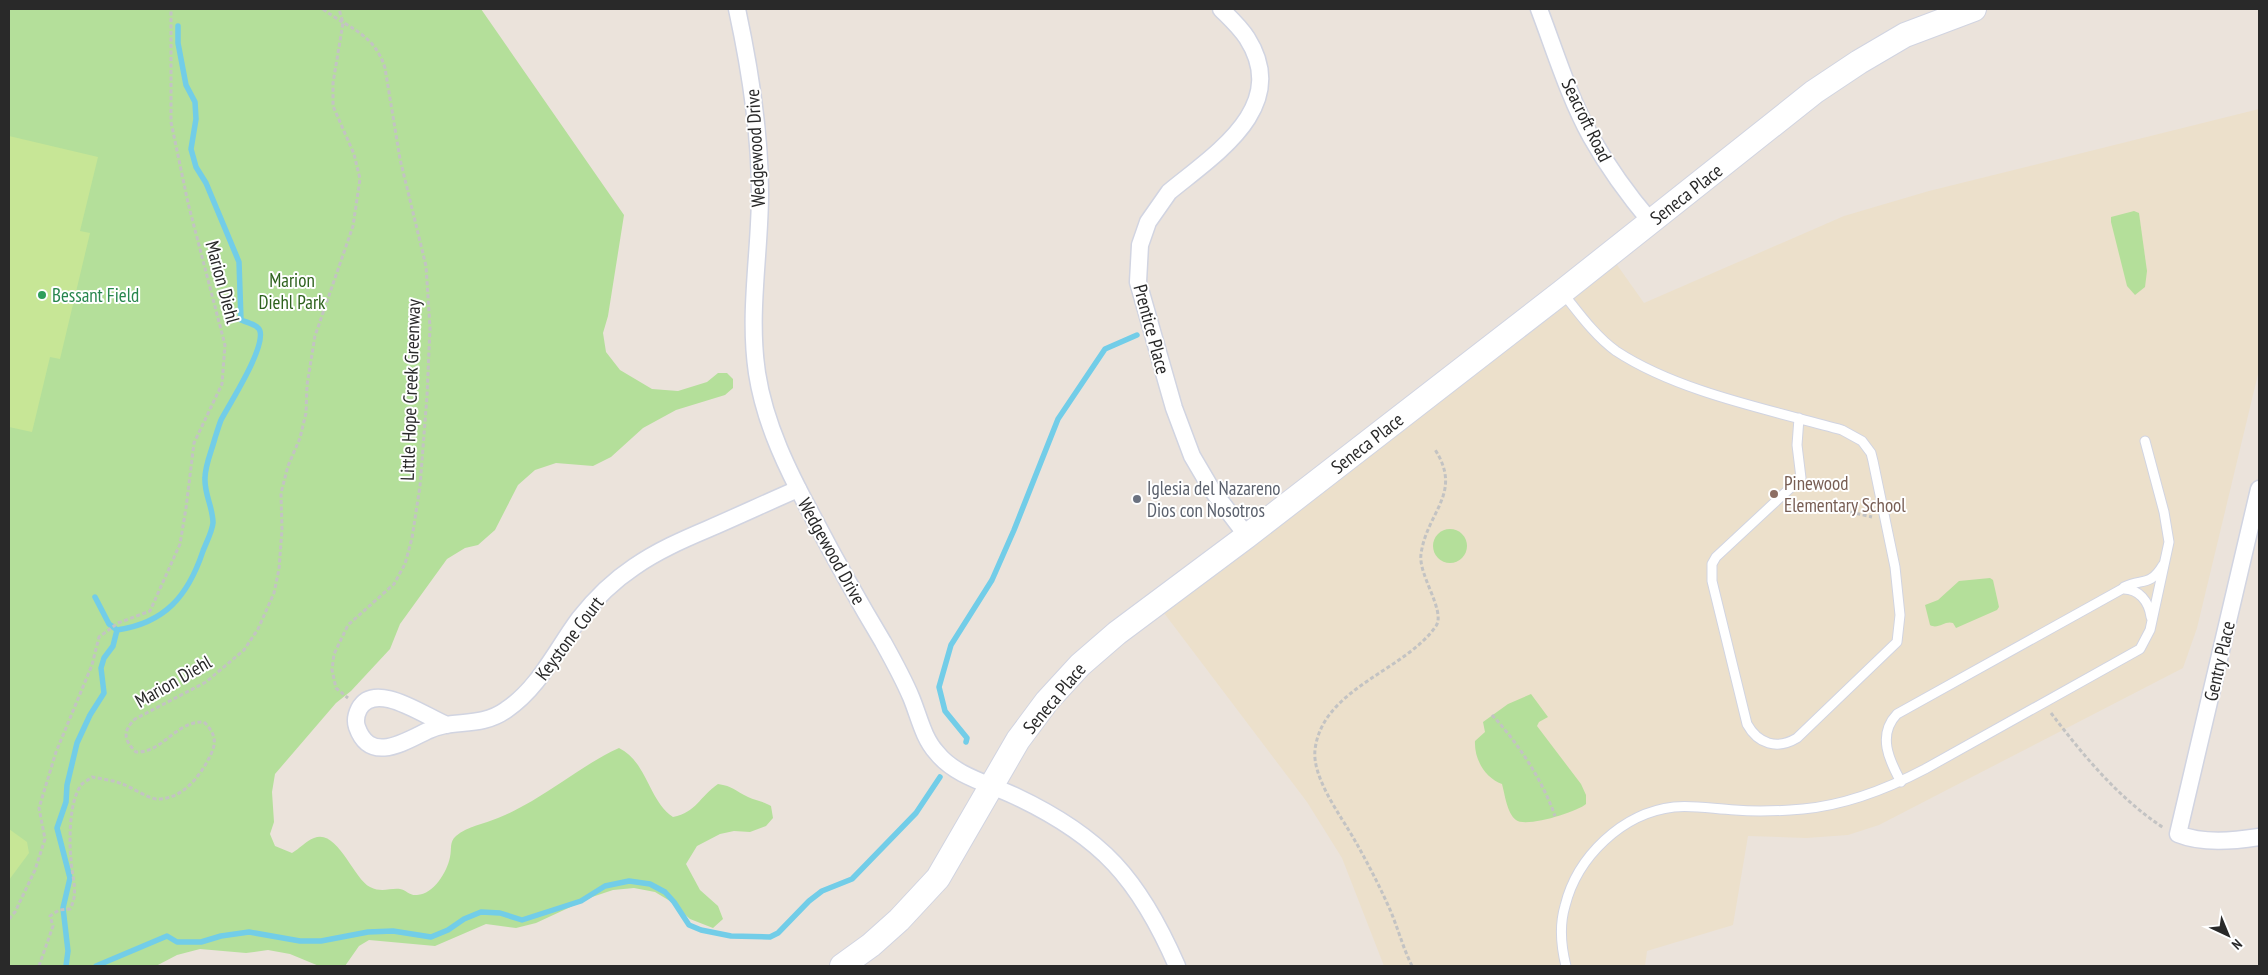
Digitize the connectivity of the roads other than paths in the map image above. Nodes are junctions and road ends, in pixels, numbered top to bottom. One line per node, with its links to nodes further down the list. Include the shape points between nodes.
1 (737, 9): 10 (street, Wedgewood Drive, via 755,103 760,164 753,328 757,371 770,427)
2 (1221, 9): 11 (street, Prentice Place, via 1246,37 1256,56 1259,86 1255,106 1231,142 1161,201 1148,222 1140,245 1138,282 1174,408 1192,456 1212,490)
3 (1539, 9): 5 (street, Seacroft Road, via 1590,136 1626,193)
4 (1974, 9): 5 (street, Seneca Place, via 1905,35 1859,62 1814,92)
5 (1651, 222): 6 (street, Seneca Place)
6 (1562, 292): 7 (lane, via 1604,341 1627,357 1688,385); 11 (street, Seneca Place)
7 (1799, 418): 7 (lane, via 1797,445 1801,478 1716,558 1712,571 1747,724 1766,743 1782,745 1797,738 1897,642 1900,616 1895,567 1871,453 1862,441 1842,430)
8 (2145, 442): 12 (lane, via 2170,542)
9 (2259, 488): 18 (street, Gentry Place, via 2178,834 2188,838 2232,841)
10 (798, 489): 15 (street, Keystone Court, via 664,548 633,567 592,604 523,698 504,712 483,721); 17 (street, Wedgewood Drive, via 893,660 936,753 954,769)
11 (1247, 536): 17 (street, Seneca Place, via 1117,633 1080,665 1047,701)
12 (2166, 561): 13 (lane, via 2147,582 2130,584); 14 (lane)
13 (2122, 589): 14 (lane, via 2131,590 2143,598); 16 (lane, via 1897,714 1888,726 1886,740 1890,759)
14 (2151, 623): 16 (lane, via 2145,641 2132,656)
15 (447, 724): 15 (street, Keystone Court, via 392,699 376,698 361,706 356,714 356,726 361,735 377,747 399,746)
16 (1901, 782): 21 (lane, via 1863,797 1820,807 1774,811 1672,807 1632,821 1599,845 1574,880 1564,908 1561,934)
17 (993, 785): 19 (street, Seneca Place, via 938,878 892,926); 20 (street, Wedgewood Drive, via 1079,831 1111,858 1154,915)
18 (2259, 837)
19 (842, 966)
20 (1177, 966)
21 (1566, 966)

